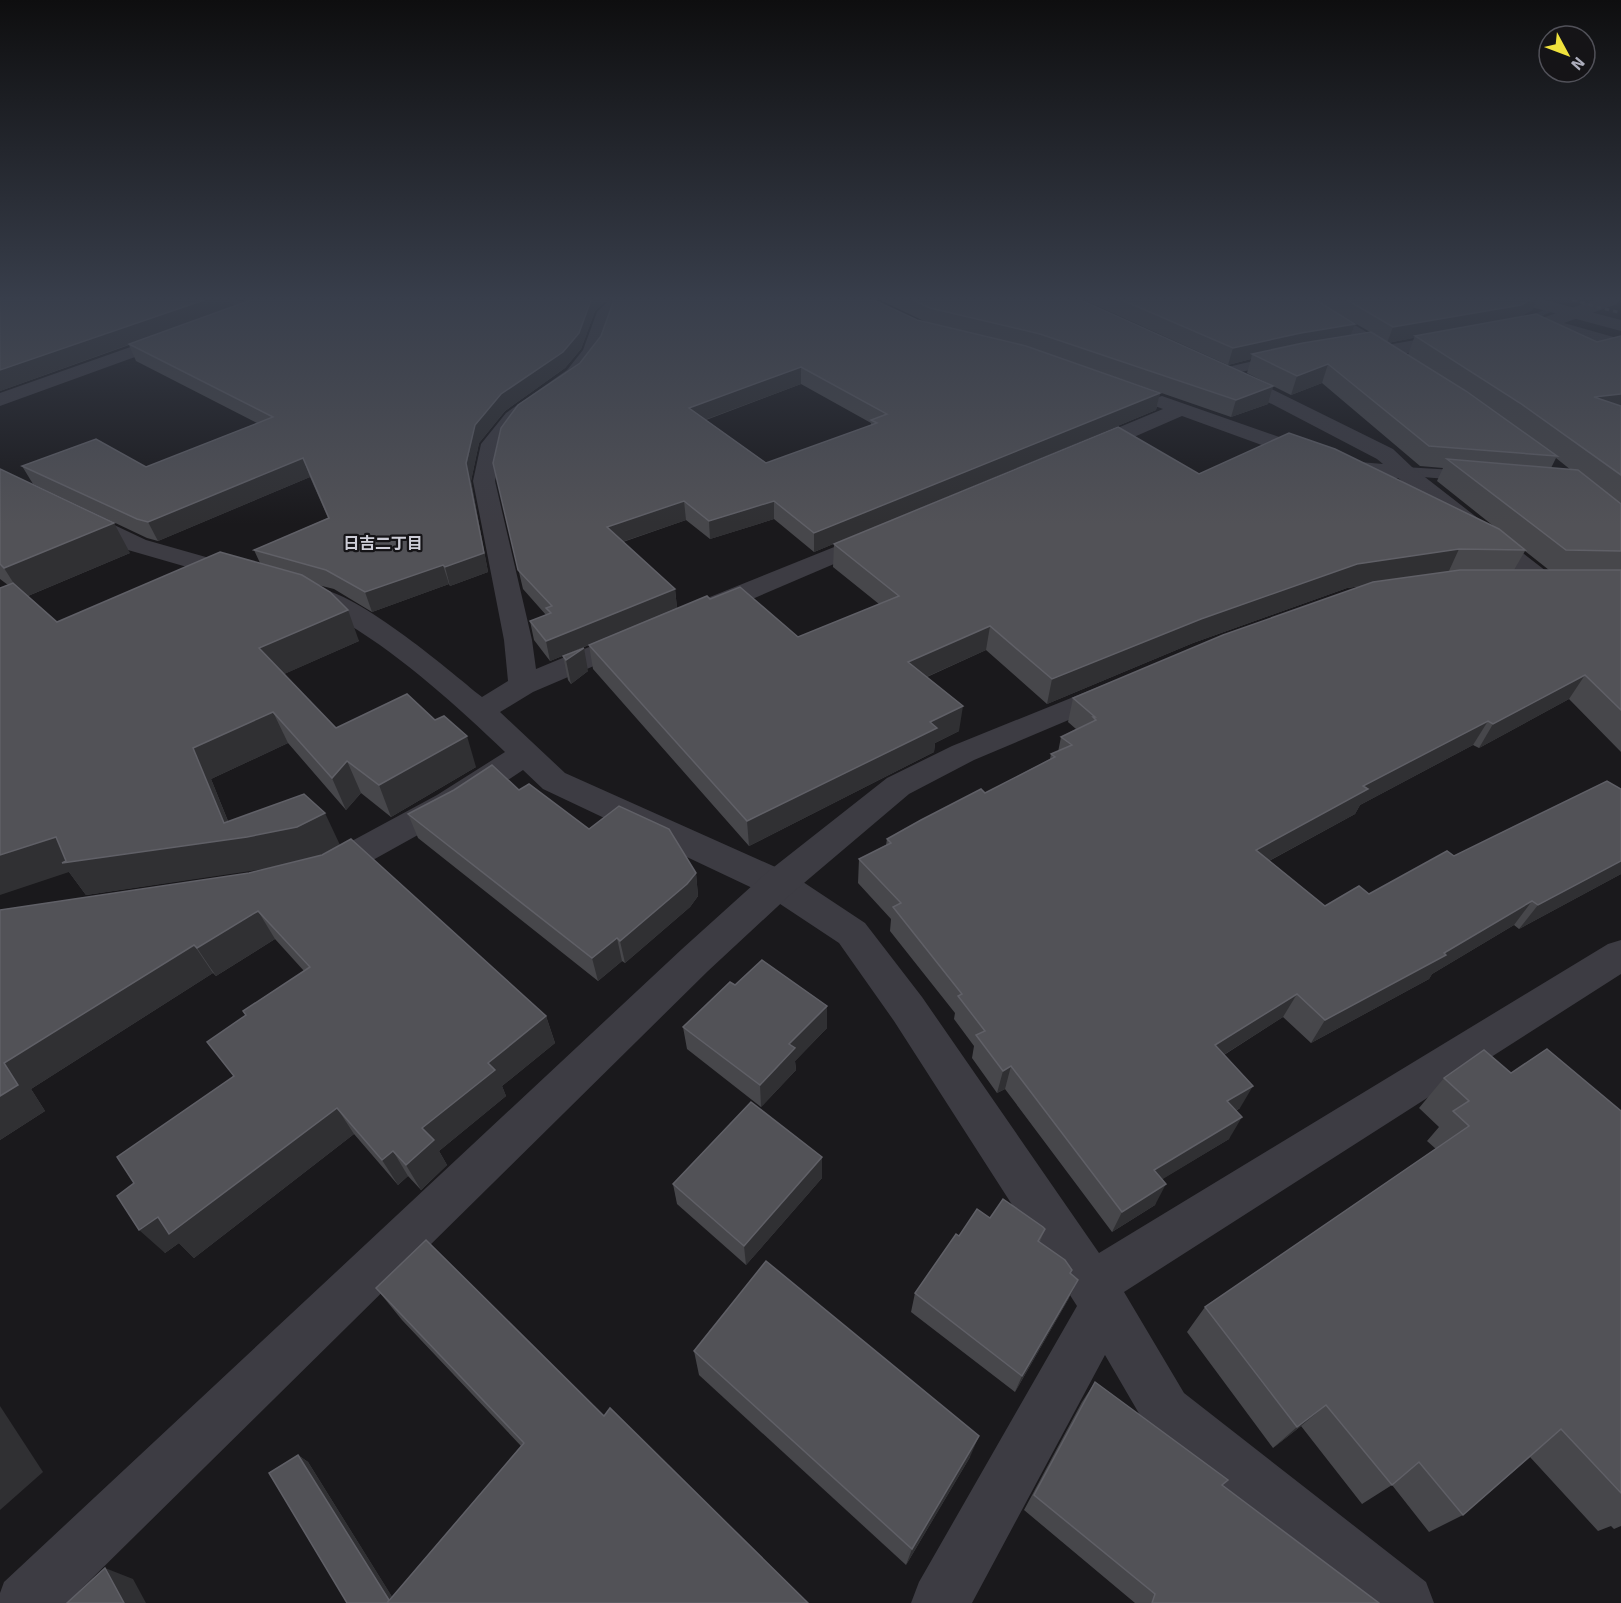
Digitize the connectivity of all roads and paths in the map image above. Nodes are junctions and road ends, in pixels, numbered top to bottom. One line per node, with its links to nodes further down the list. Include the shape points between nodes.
1 (74, 375): 5 (street)
2 (573, 375): 18 (street, via 513,417 492,444 484,481 518,640)
3 (1230, 375): 8 (street, via 1385,454)
4 (1149, 398): 6 (street)
5 (0, 400)
6 (1182, 410): 7 (street); 8 (street, via 1344,467)
7 (1061, 460)
8 (1404, 472): 9 (lane); 13 (street, via 1557,584)
9 (1484, 477)
10 (0, 478): 12 (street, via 137,545)
11 (896, 529): 15 (street)
12 (258, 579)
13 (1503, 583)
14 (291, 588): 19 (street, via 324,597 383,633)
15 (688, 616)
16 (655, 630): 18 (street)
17 (1139, 679): 22 (street, via 963,753 897,786)
18 (523, 685): 19 (street)
19 (480, 711): 20 (street)
20 (525, 754): 21 (street, via 449,803 323,872); 22 (street, via 554,781)
21 (300, 877)
22 (778, 884): 24 (street, via 852,933 908,1009); 25 (street)
23 (1621, 955): 24 (street)
24 (1098, 1295): 26 (street); 27 (street, via 1166,1411)
25 (25, 1603)
26 (940, 1603)
27 (1405, 1603)

